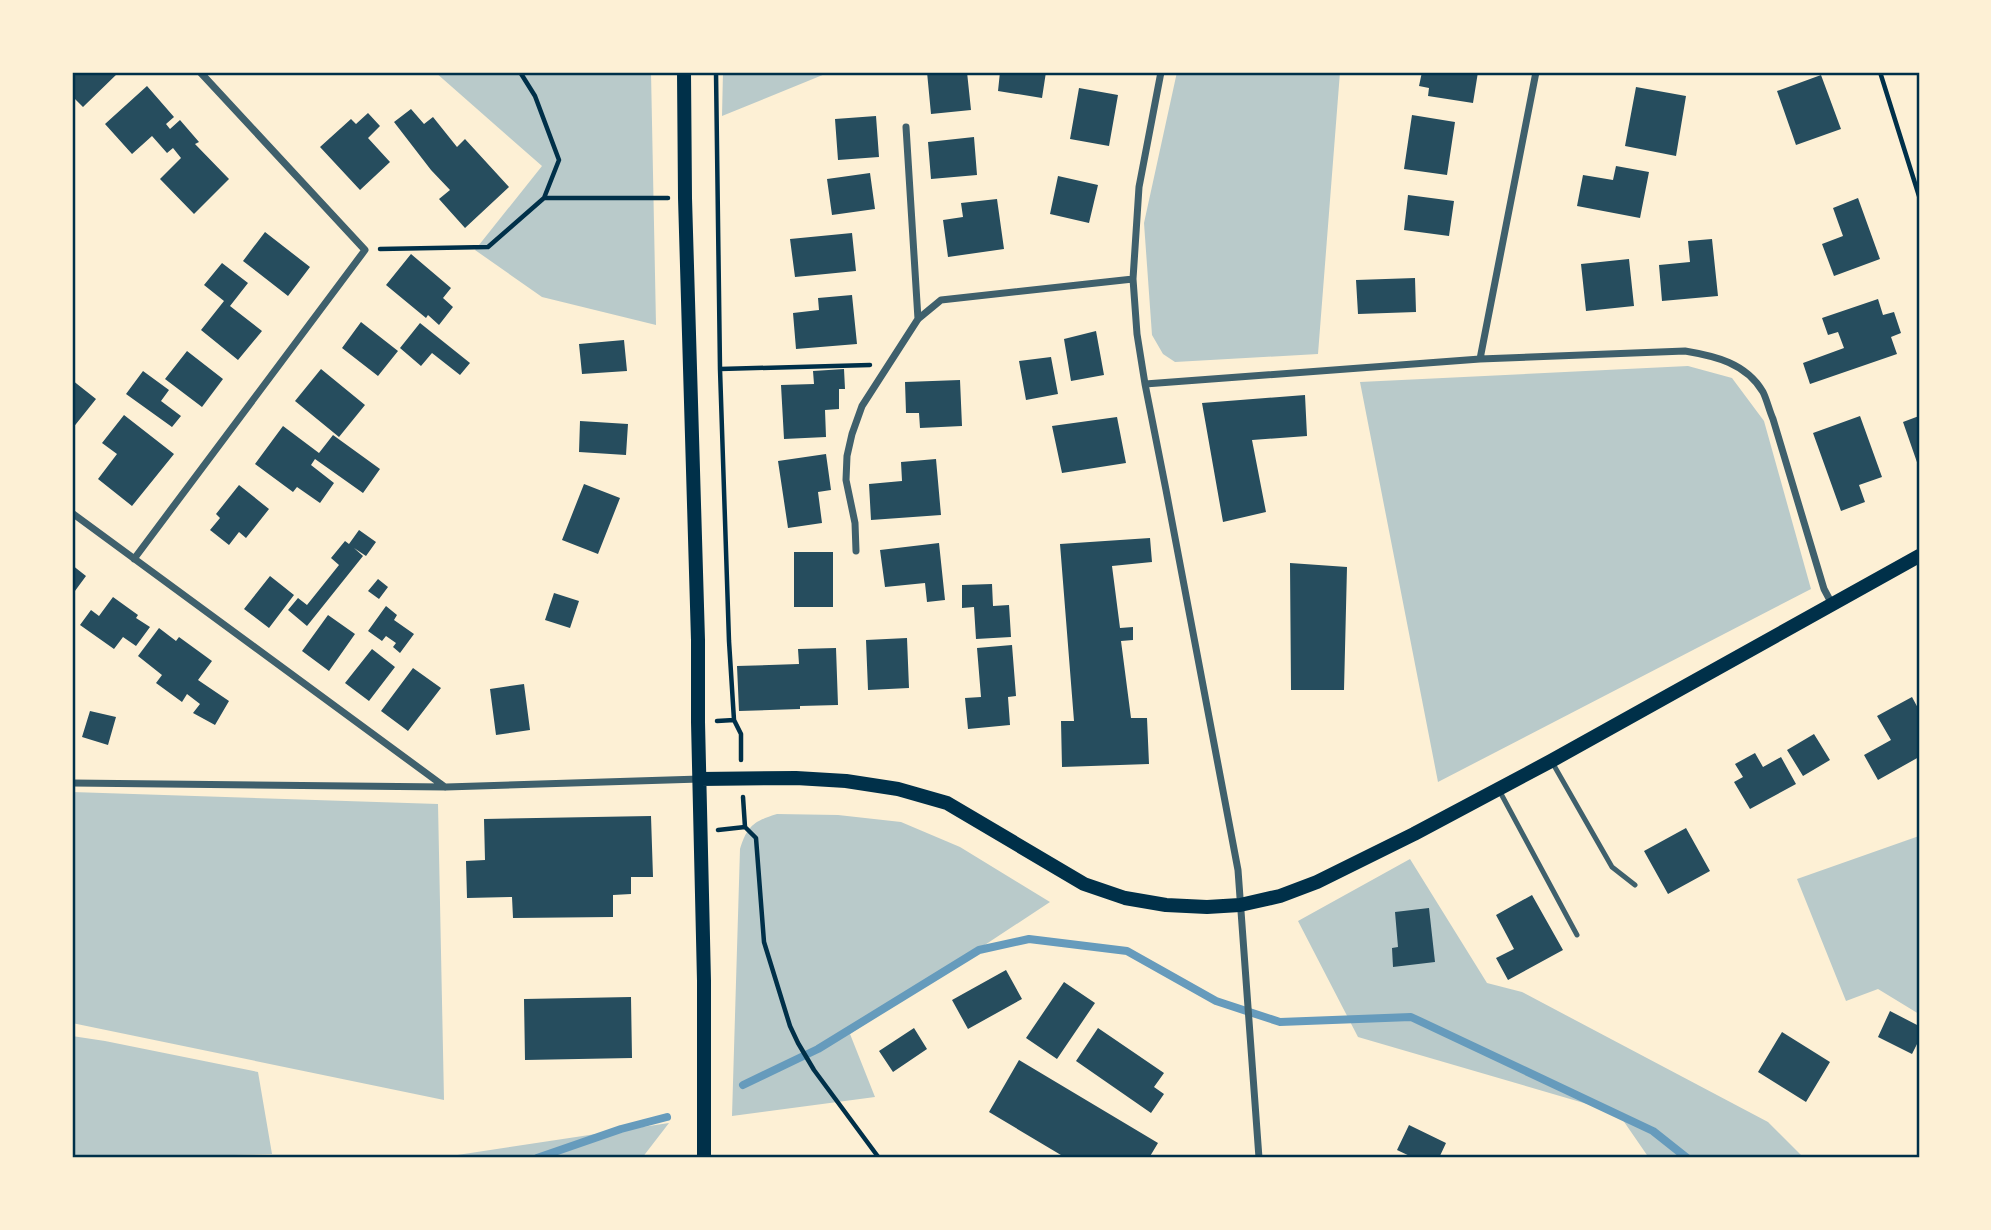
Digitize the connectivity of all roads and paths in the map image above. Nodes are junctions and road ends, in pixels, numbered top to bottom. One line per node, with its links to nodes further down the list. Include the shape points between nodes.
1 (200, 72): 12 (street)
2 (520, 72): 10 (path, via 535,96 559,160)
3 (684, 72): 11 (main road)
4 (716, 72): 17 (path)
5 (1161, 72): 13 (street, via 1139,187)
6 (1536, 72): 15 (street)
7 (1880, 72): 9 (path)
8 (906, 127): 14 (street)
9 (1919, 196)
10 (544, 198): 11 (path); 12 (path, via 488,247)
11 (685, 198): 26 (main road)
12 (366, 250): 22 (street)
13 (1133, 279): 14 (street, via 941,300); 18 (street)
14 (918, 319): 16 (street)
15 (1480, 359): 18 (street); 23 (street, via 1685,351 1716,356 1744,370 1762,391)
16 (888, 364): 17 (path); 20 (street, via 862,406 847,456)
17 (720, 369): 24 (path, via 729,641 734,720)
18 (1145, 384): 32 (street, via 1238,870)
19 (72, 513): 22 (street)
20 (856, 551)
21 (1919, 556): 23 (main road)
22 (134, 559): 28 (street)
23 (1832, 604): 25 (main road)
24 (741, 734)
25 (1551, 761): 29 (main road); 31 (lane, via 1612,867)
26 (699, 779): 28 (street); 32 (main road, via 796,778 898,789 947,803 1052,867 1104,891 1166,905); 34 (main road)
27 (72, 783): 28 (street)
28 (446, 787)
29 (1499, 790): 32 (main road, via 1317,882); 33 (lane)
30 (745, 827): 35 (path, via 756,838 764,942 790,1026 814,1070)
31 (1635, 886)
32 (1240, 905): 36 (street)
33 (1577, 935)
34 (704, 1158)
35 (879, 1158)
36 (1259, 1158)

